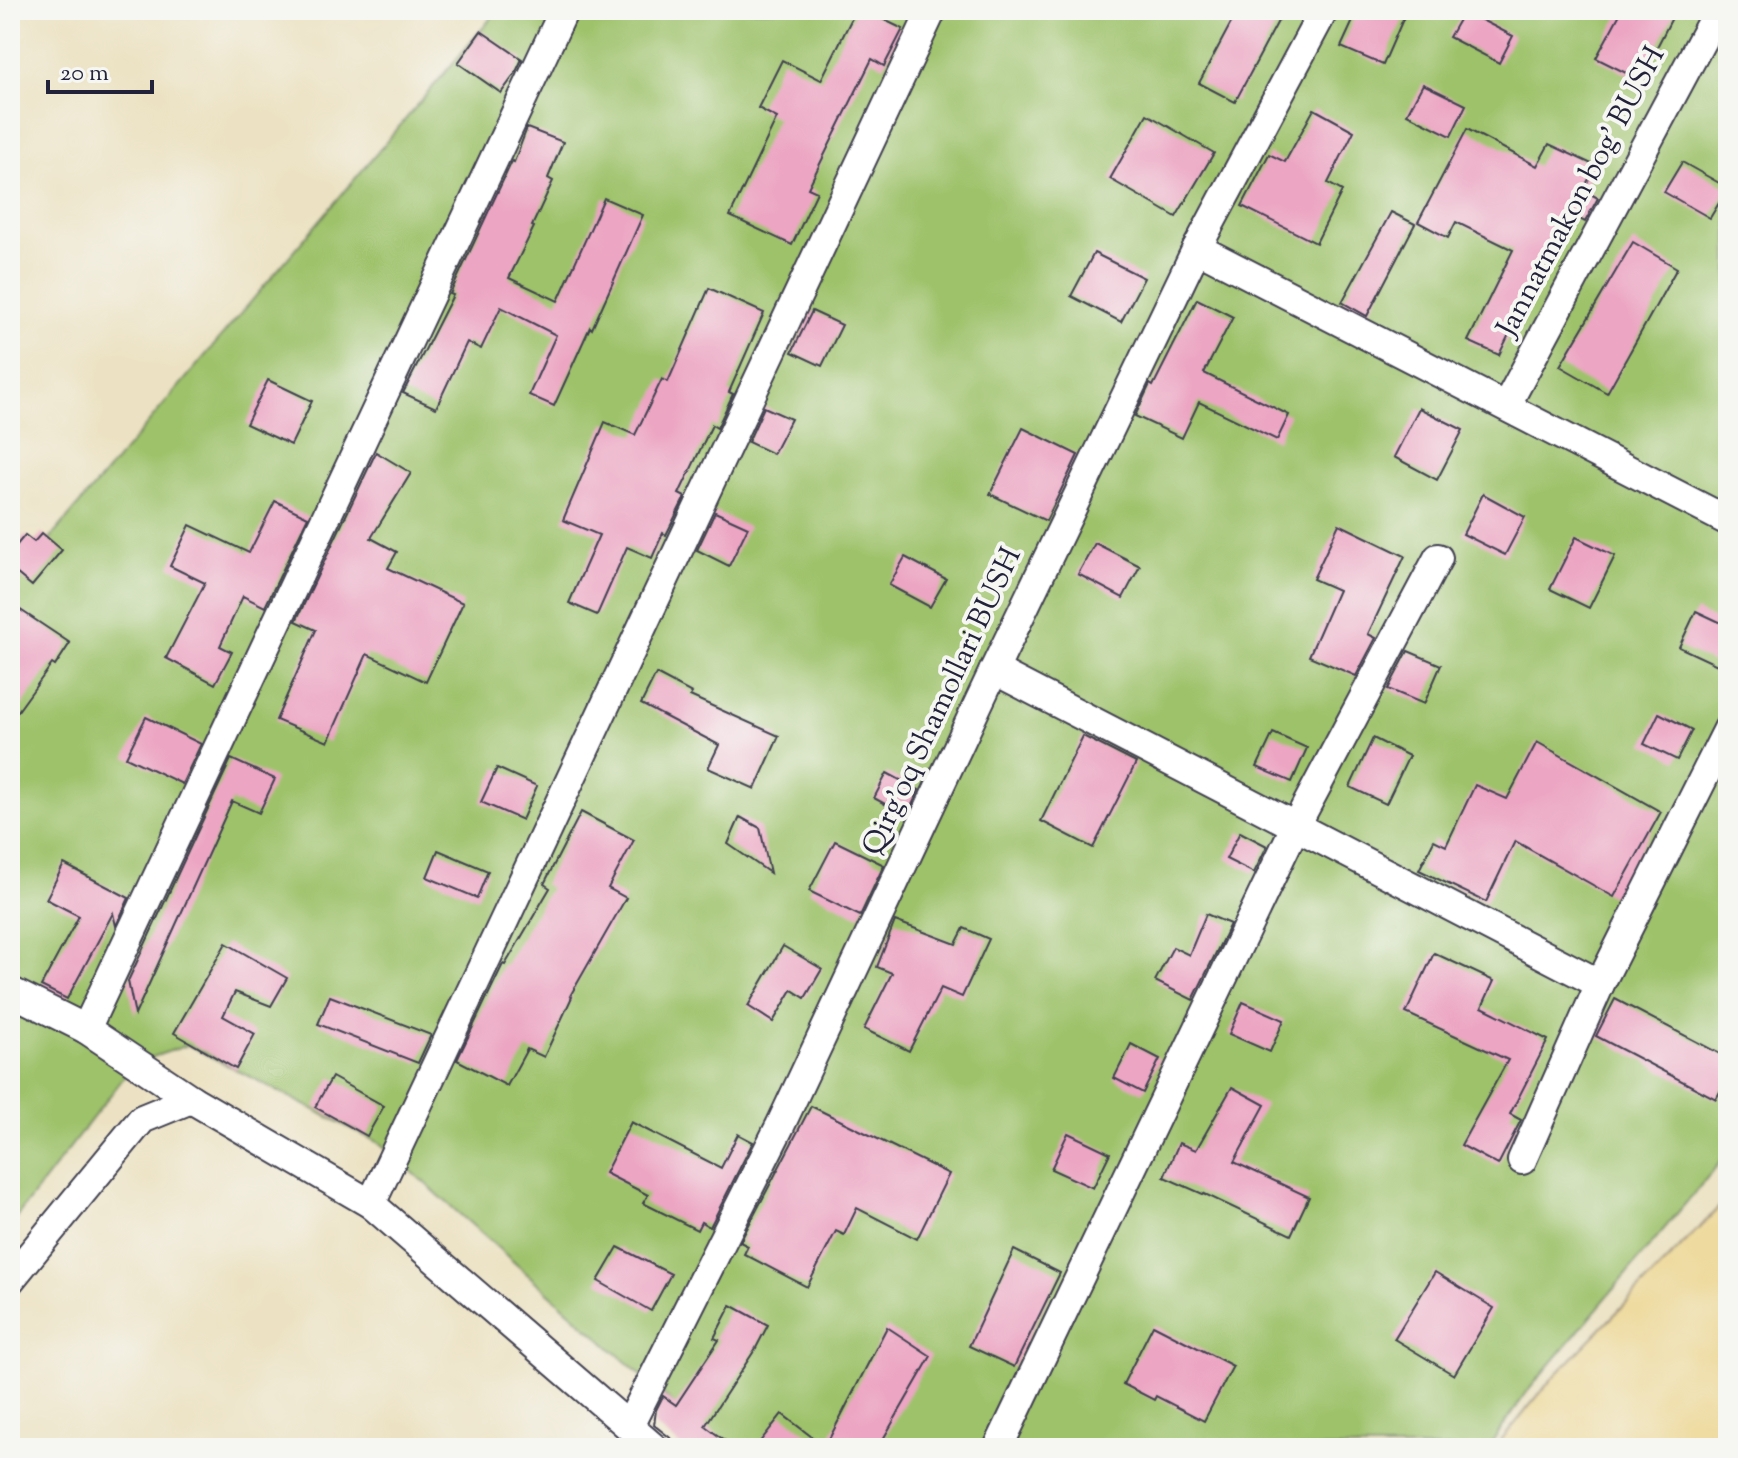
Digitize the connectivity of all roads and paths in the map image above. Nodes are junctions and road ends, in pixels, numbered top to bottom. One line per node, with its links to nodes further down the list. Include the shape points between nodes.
1 (564, 10): 14 (street)
2 (932, 10): 17 (street)
3 (1324, 10): 5 (street, Qirg'oq Shamollari BUSH)
4 (1718, 10): 6 (street, Jannatmakon bog' BUSH)
5 (1197, 248): 6 (street); 9 (street, Qirg'oq Shamollari BUSH)
6 (1506, 406): 7 (street)
7 (1728, 521)
8 (1438, 558): 11 (street)
9 (994, 670): 11 (street); 19 (street, Qirg'oq Shamollari BUSH, via 780,1126)
10 (1728, 729): 12 (street)
11 (1295, 827): 12 (street); 21 (street)
12 (1600, 984): 16 (street)
13 (10, 991): 14 (street)
14 (86, 1029): 15 (street)
15 (191, 1099): 17 (street); 18 (street, via 142,1119)
16 (1522, 1160)
17 (371, 1204): 19 (street)
18 (10, 1280)
19 (629, 1426): 20 (street)
20 (654, 1448)
21 (998, 1448)

